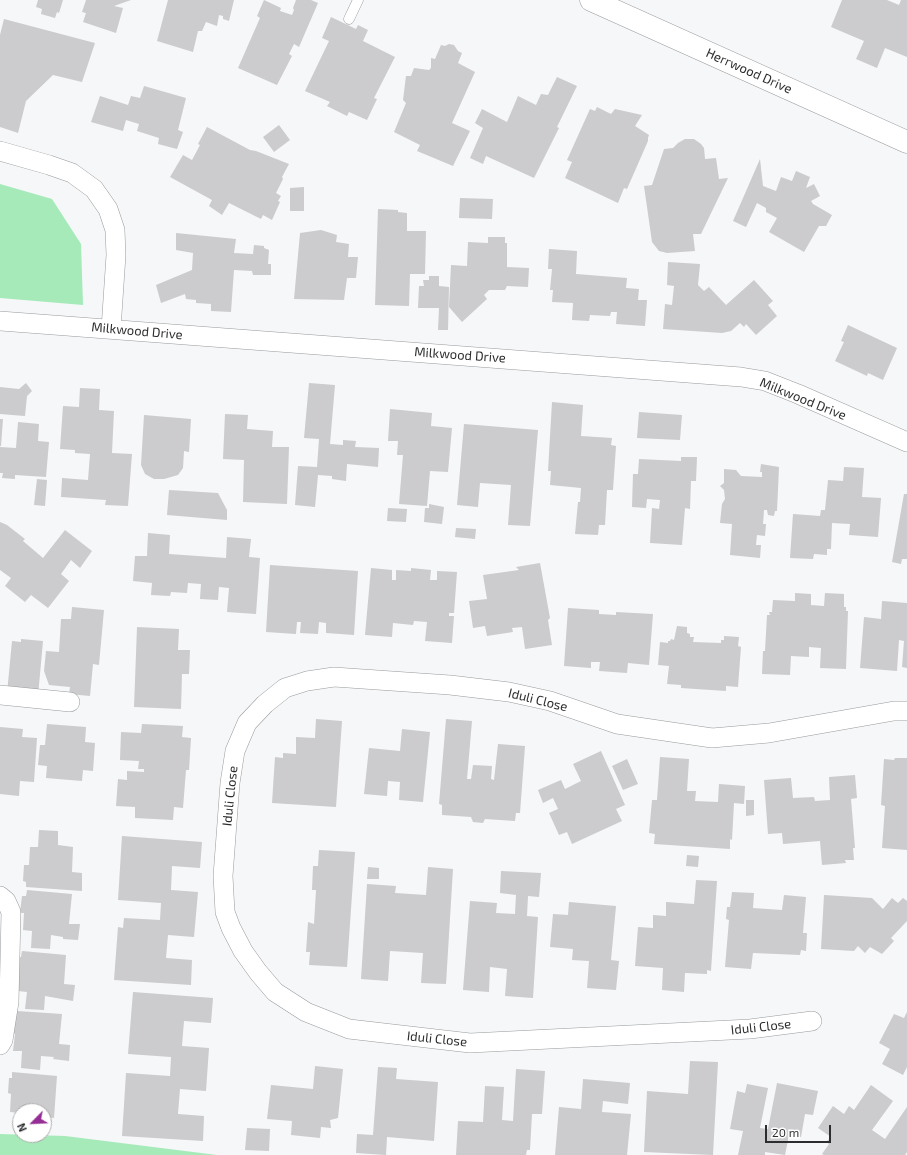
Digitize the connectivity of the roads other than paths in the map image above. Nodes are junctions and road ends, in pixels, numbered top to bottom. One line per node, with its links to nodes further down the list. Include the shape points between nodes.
1 (358, 0): 3 (lane)
2 (591, 0): 4 (street, Herrwood Drive)
3 (349, 19)
4 (907, 142)
5 (0, 151): 7 (street, via 72,173 94,189 108,209 115,230)
6 (0, 321): 7 (street, Milkwood Drive)
7 (111, 329): 8 (street, Milkwood Drive, via 741,377 765,381)
8 (907, 442)
9 (0, 695): 10 (street)
10 (70, 702)
11 (907, 711): 13 (street, Iduli Close, via 894,711 769,733 712,738 617,724 550,701 509,692 334,677 307,681 285,688 247,723 235,751 223,876 225,912 243,951 258,972 275,992 306,1012 349,1029 470,1043 750,1029)
12 (0, 896): 14 (street, via 6,901 11,912 9,1002)
13 (812, 1021)
14 (0, 1045)

